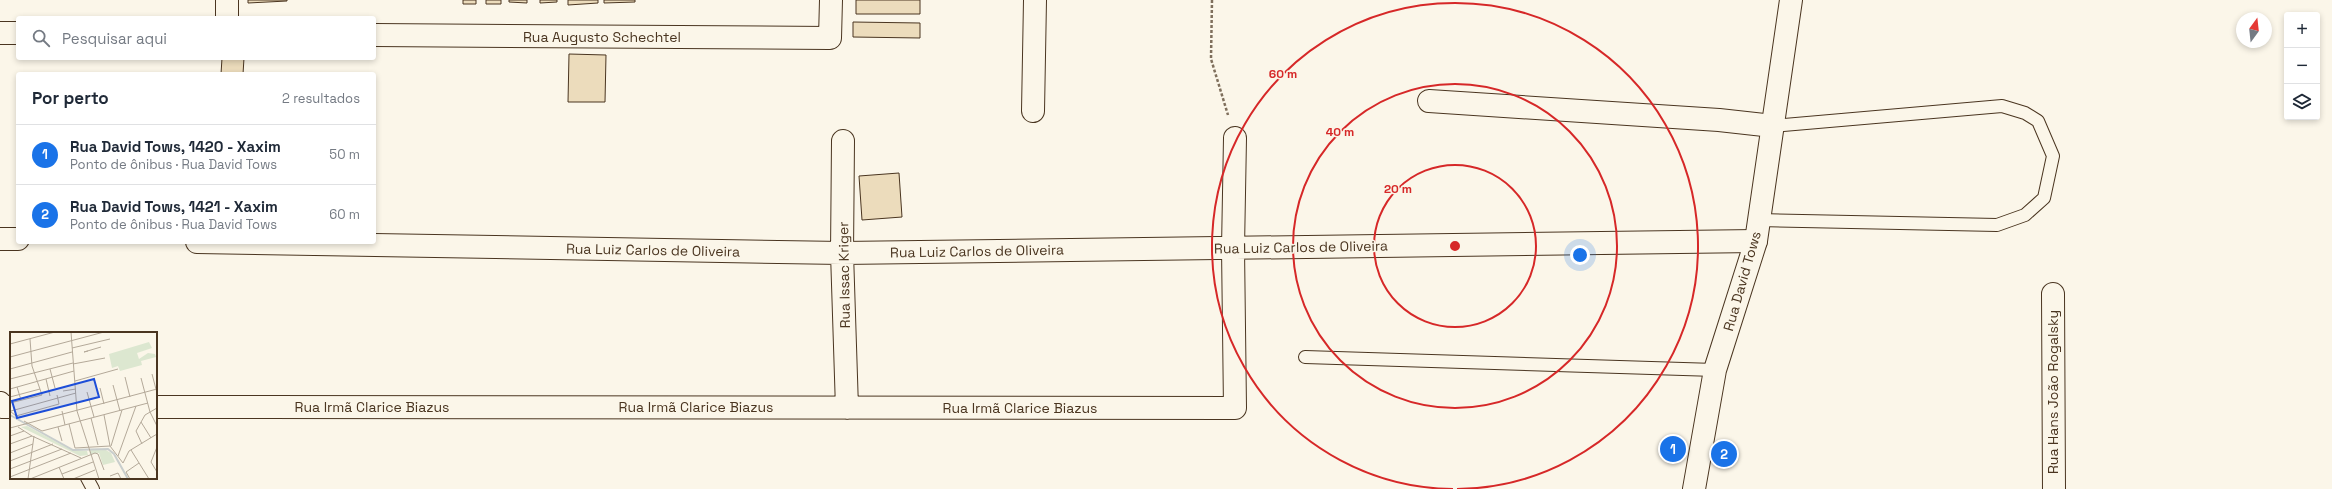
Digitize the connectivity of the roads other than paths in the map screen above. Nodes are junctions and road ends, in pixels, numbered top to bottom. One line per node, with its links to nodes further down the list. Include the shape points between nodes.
1 (227, 0): 5 (street)
2 (831, 0): 8 (street, Rua Augusto Schechtel, via 830,38)
3 (1035, 0): 10 (street)
4 (1791, 0): 11 (street, Rua David Tows)
5 (227, 16)
6 (0, 33): 7 (street)
7 (16, 33)
8 (376, 36)
9 (1428, 101): 11 (street, via 1720,120)
10 (1033, 111)
11 (1773, 126): 14 (street, Rua David Tows); 14 (lane, via 2002,106 2025,113 2038,121 2053,156 2044,198 2025,215 1997,225)
12 (1235, 138): 18 (street)
13 (843, 141): 19 (street, Rua Issac Kriger)
14 (1758, 231): 18 (street, Rua Luiz Carlos de Oliveira); 22 (street, Rua David Tows)
15 (0, 239): 16 (street)
16 (16, 239)
17 (315, 244): 19 (street, Rua Luiz Carlos de Oliveira)
18 (1233, 248): 19 (street, Rua Luiz Carlos de Oliveira); 24 (street, Rua Irmã Clarice Biazus, via 1235,408)
19 (842, 253): 24 (street, Rua Issac Kriger)
20 (2053, 294): 28 (street, Rua Hans João Rogalsky)
21 (1305, 358): 22 (lane)
22 (1715, 370): 27 (street, Rua David Tows)
23 (157, 407): 24 (street, Rua Irmã Clarice Biazus)
24 (847, 408)
25 (88, 479): 26 (lane)
26 (93, 489)
27 (1694, 489)
28 (2054, 489)

